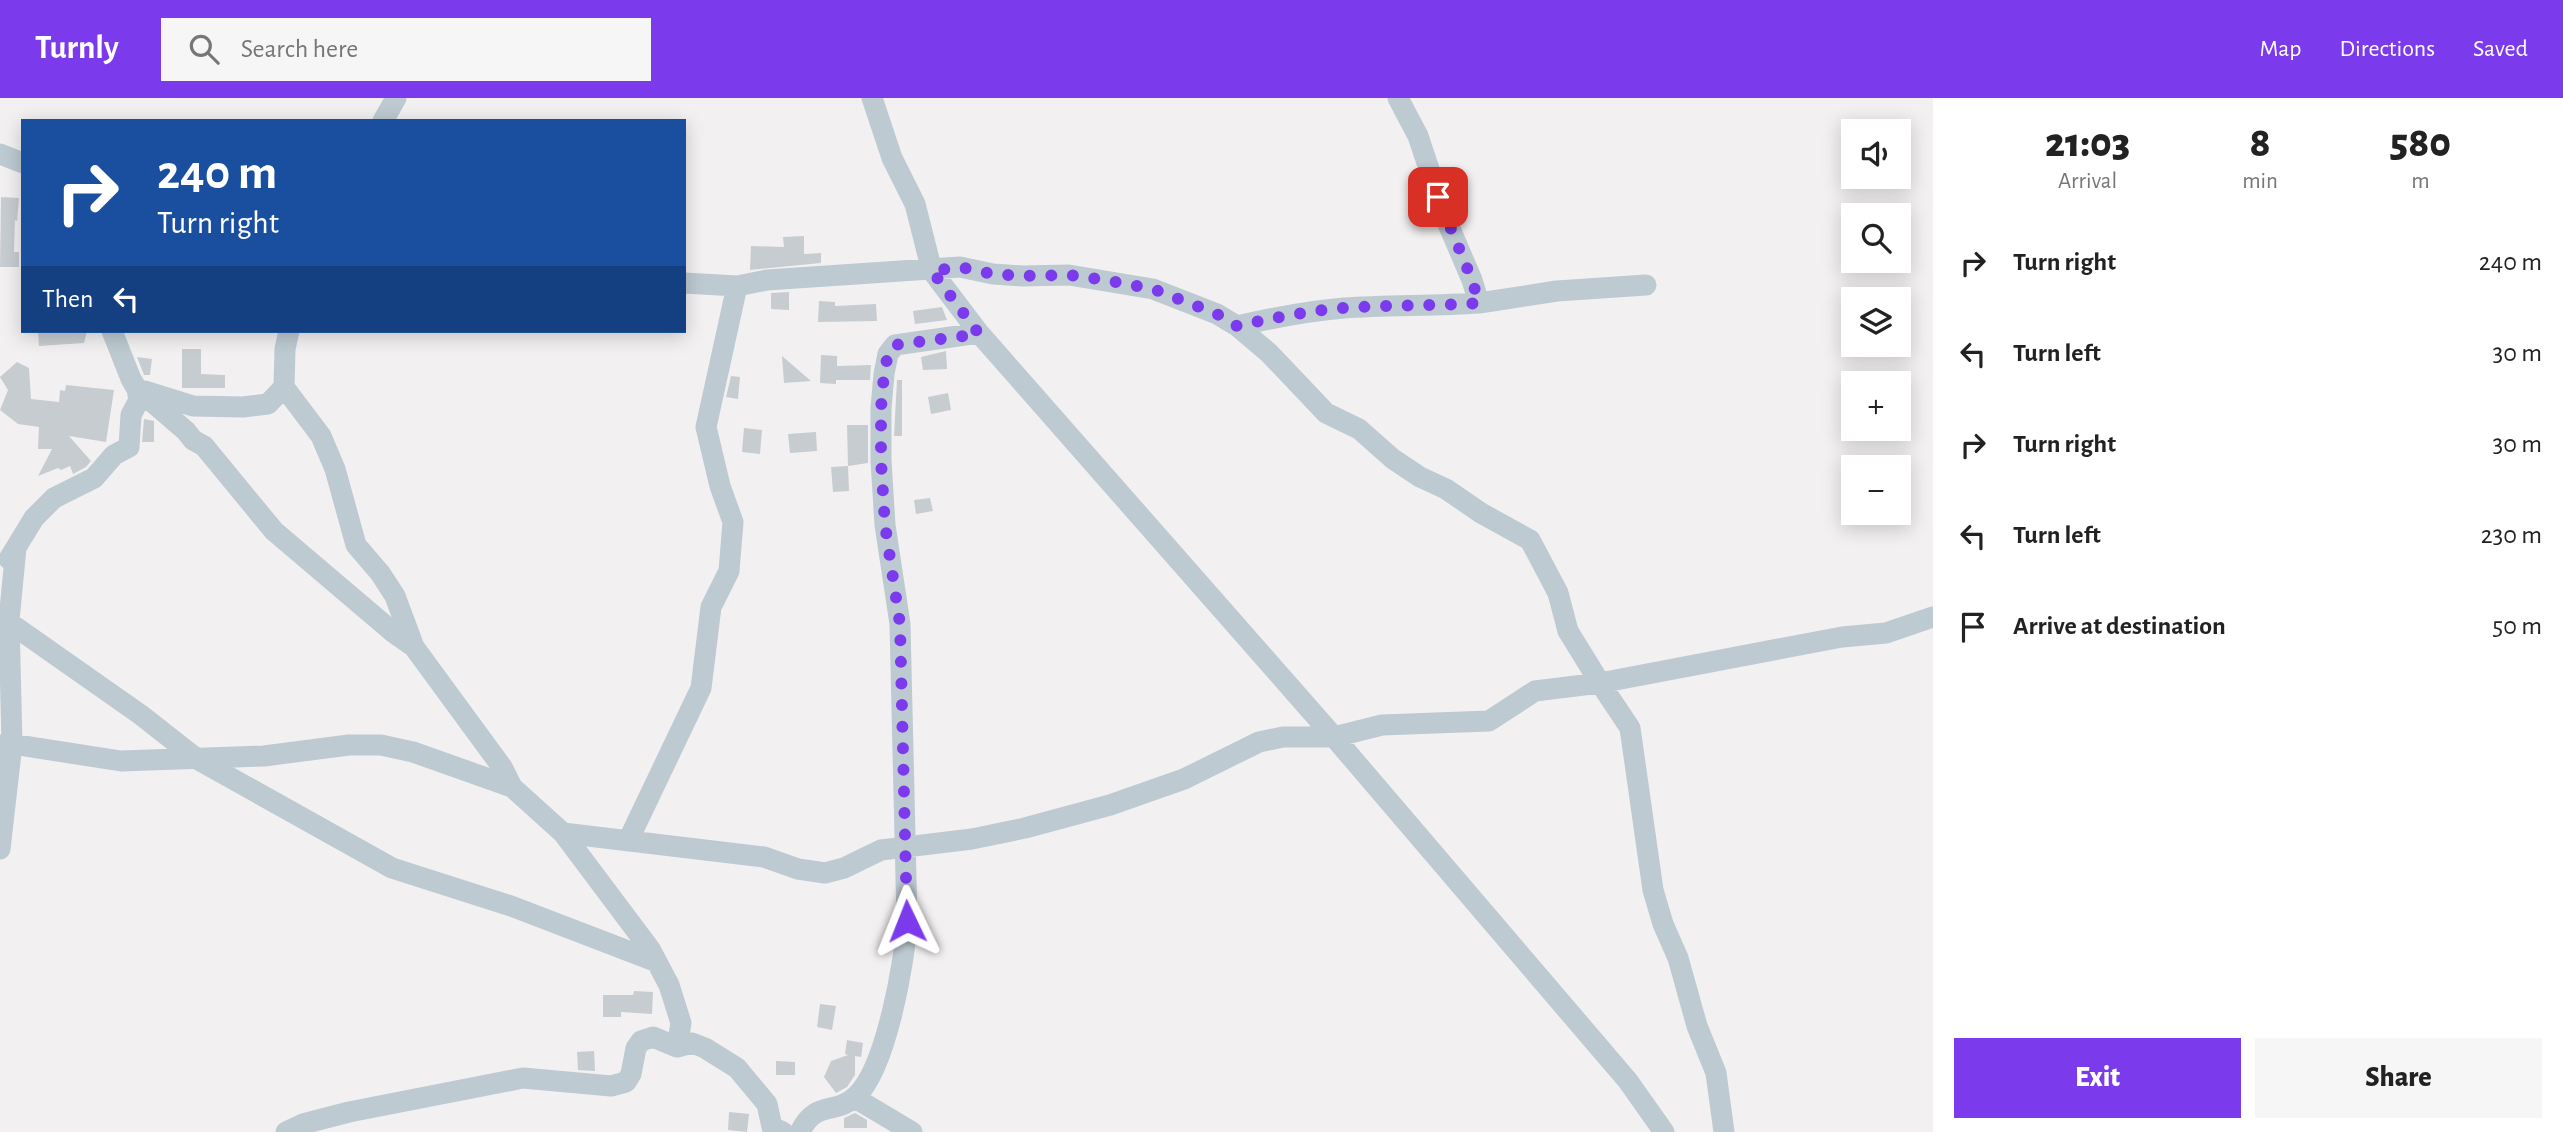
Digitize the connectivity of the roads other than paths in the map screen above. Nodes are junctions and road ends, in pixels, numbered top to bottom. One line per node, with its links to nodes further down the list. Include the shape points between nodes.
1 (396, 98): 4 (street)
2 (872, 98): 7 (street, via 892,158 915,204)
3 (1398, 98): 11 (street, via 1418,136)
4 (384, 119)
5 (0, 153): 6 (street)
6 (21, 162)
7 (932, 271): 10 (street, via 768,280); 12 (street, via 960,267 993,274 1105,280 1153,289); 15 (street)
8 (686, 283): 10 (street)
9 (1646, 285): 11 (street, via 1557,291)
10 (737, 286): 29 (street, via 706,427 733,522 729,571 711,607 701,688)
11 (1479, 303): 12 (street, via 1345,308 1287,314)
12 (1237, 326): 23 (street, via 1277,360 1326,413 1359,429 1420,477 1530,540 1558,593 1568,631)
13 (113, 333): 17 (street)
14 (289, 333): 16 (street)
15 (979, 334): 24 (street); 30 (street, via 895,345 884,374 881,461 900,624)
16 (284, 387): 17 (street, via 268,404 243,407 193,406); 22 (street, via 321,436 356,545 395,596)
17 (137, 389): 18 (street, via 129,447 114,455 94,478 54,498 34,518); 22 (street, via 204,446 274,531)
18 (16, 548): 19 (street); 21 (street)
19 (0, 569)
20 (1933, 617): 23 (street, via 1885,634)
21 (4, 618): 25 (street); 26 (street)
22 (414, 647): 27 (street)
23 (1600, 683): 24 (street, via 1535,691 1489,720 1382,725); 40 (street, via 1630,729 1653,890 1716,1073)
24 (1334, 737): 30 (street, via 1259,742 1184,779 1110,804 1012,831); 39 (street, via 1628,1081)
25 (6, 745): 26 (street, via 121,761); 31 (street)
26 (197, 759): 27 (street, via 381,745); 32 (street, via 392,868 511,906)
27 (512, 787): 28 (street)
28 (564, 833): 29 (street); 32 (street)
29 (628, 841): 30 (street, via 764,857 825,873 881,850)
30 (905, 846): 34 (street, via 907,921 898,991 874,1067)
31 (0, 849)
32 (657, 962): 33 (street, via 681,1023)
33 (677, 1047): 35 (street, via 653,1037 641,1041 626,1082 611,1087 523,1078 349,1112); 36 (street, via 692,1044 705,1048 737,1068 767,1104 772,1127)
34 (855, 1098): 37 (street, via 817,1111); 38 (street)
35 (286, 1132)
36 (783, 1132)
37 (800, 1132)
38 (912, 1132)
39 (1664, 1132)
40 (1724, 1132)

